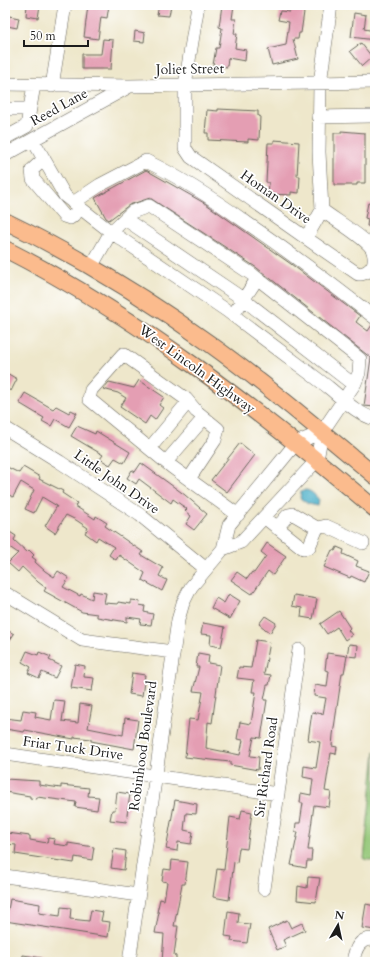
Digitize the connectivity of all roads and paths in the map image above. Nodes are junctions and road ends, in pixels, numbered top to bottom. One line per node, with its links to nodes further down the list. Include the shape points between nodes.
1 (64, 5): 9 (street)
2 (198, 5): 7 (street, Homan Drive)
3 (331, 5): 5 (street, Homan Drive)
4 (375, 82): 5 (street, Joliet Street)
5 (320, 83): 7 (street, Joliet Street); 14 (street, Homan Drive)
6 (5, 84): 8 (street, Joliet Street)
7 (185, 85): 10 (street, Joliet Street); 24 (street, Homan Drive, via 185,148 191,157)
8 (34, 86): 9 (street, Joliet Street); 12 (street)
9 (52, 86): 10 (street, Joliet Street)
10 (129, 86): 16 (street, Reed Lane)
11 (5, 109): 12 (street)
12 (29, 109): 15 (street, via 27,126)
13 (371, 116): 14 (street)
14 (318, 117): 20 (street, Homan Drive)
15 (5, 138)
16 (33, 140): 17 (street, Reed Lane); 18 (street)
17 (5, 155)
18 (44, 159): 19 (street, via 65,196); 19 (street, via 32,170 33,179 64,216 70,218)
19 (77, 206): 23 (street); 30 (street, via 100,185 146,161 166,170 222,205 308,264)
20 (322, 210): 24 (street, Homan Drive); 24 (street, via 372,249 374,263 371,269 358,274)
21 (125, 219): 23 (street); 27 (street, via 132,212 149,206); 28 (street)
22 (5, 221): 26 (main road, West Lincoln Highway)
23 (111, 232): 26 (street); 29 (street)
24 (306, 238)
25 (5, 249): 38 (main road, West Lincoln Highway, via 108,306 169,347)
26 (91, 267): 37 (main road, West Lincoln Highway, via 210,344)
27 (257, 279): 28 (street); 31 (street, via 360,359 359,373)
28 (243, 299): 29 (street); 31 (street)
29 (232, 315): 32 (street)
30 (375, 318)
31 (354, 384): 32 (street)
32 (344, 400): 35 (street); 37 (street)
33 (188, 402): 34 (street); 39 (street); 39 (street, via 123,354 91,390 89,399)
34 (204, 418): 41 (street); 43 (street, via 218,428 215,440)
35 (375, 420)
36 (5, 428): 51 (street, Little John Drive, via 140,515)
37 (322, 432): 38 (street, Robinhood Boulevard); 40 (street); 42 (main road, West Lincoln Highway)
38 (296, 443): 40 (main road, West Lincoln Highway); 45 (street, Robinhood Boulevard)
39 (150, 448): 41 (street)
40 (317, 460): 44 (main road, West Lincoln Highway); 46 (street, Robinhood Boulevard)
41 (166, 462): 43 (street)
42 (375, 476)
43 (189, 479): 45 (street)
44 (375, 509)
45 (238, 515): 50 (street, Robinhood Boulevard, via 229,525)
46 (264, 517): 47 (street); 50 (street, Robinhood Boulevard, via 242,542)
47 (277, 528): 48 (street, via 288,515 293,514); 48 (street, via 303,548 312,544)
48 (317, 528): 49 (street, via 326,526)
49 (362, 543)
50 (223, 549): 51 (street, Robinhood Boulevard)
51 (206, 569): 54 (street, Robinhood Boulevard, via 191,587 183,603)
52 (5, 593): 54 (street, via 82,640)
53 (299, 650): 57 (street, Sir Richard Road)
54 (173, 652): 56 (street, Robinhood Boulevard)
55 (5, 754): 56 (street, Friar Tuck Drive)
56 (154, 776): 57 (street, Friar Tuck Drive); 60 (street, Robinhood Boulevard)
57 (278, 794): 59 (street, Sir Richard Road)
58 (5, 876): 60 (street)
59 (264, 889)
60 (138, 895): 62 (street, Robinhood Boulevard)
61 (375, 940): 63 (street, via 368,938 361,941)
62 (129, 962)
63 (353, 962)

